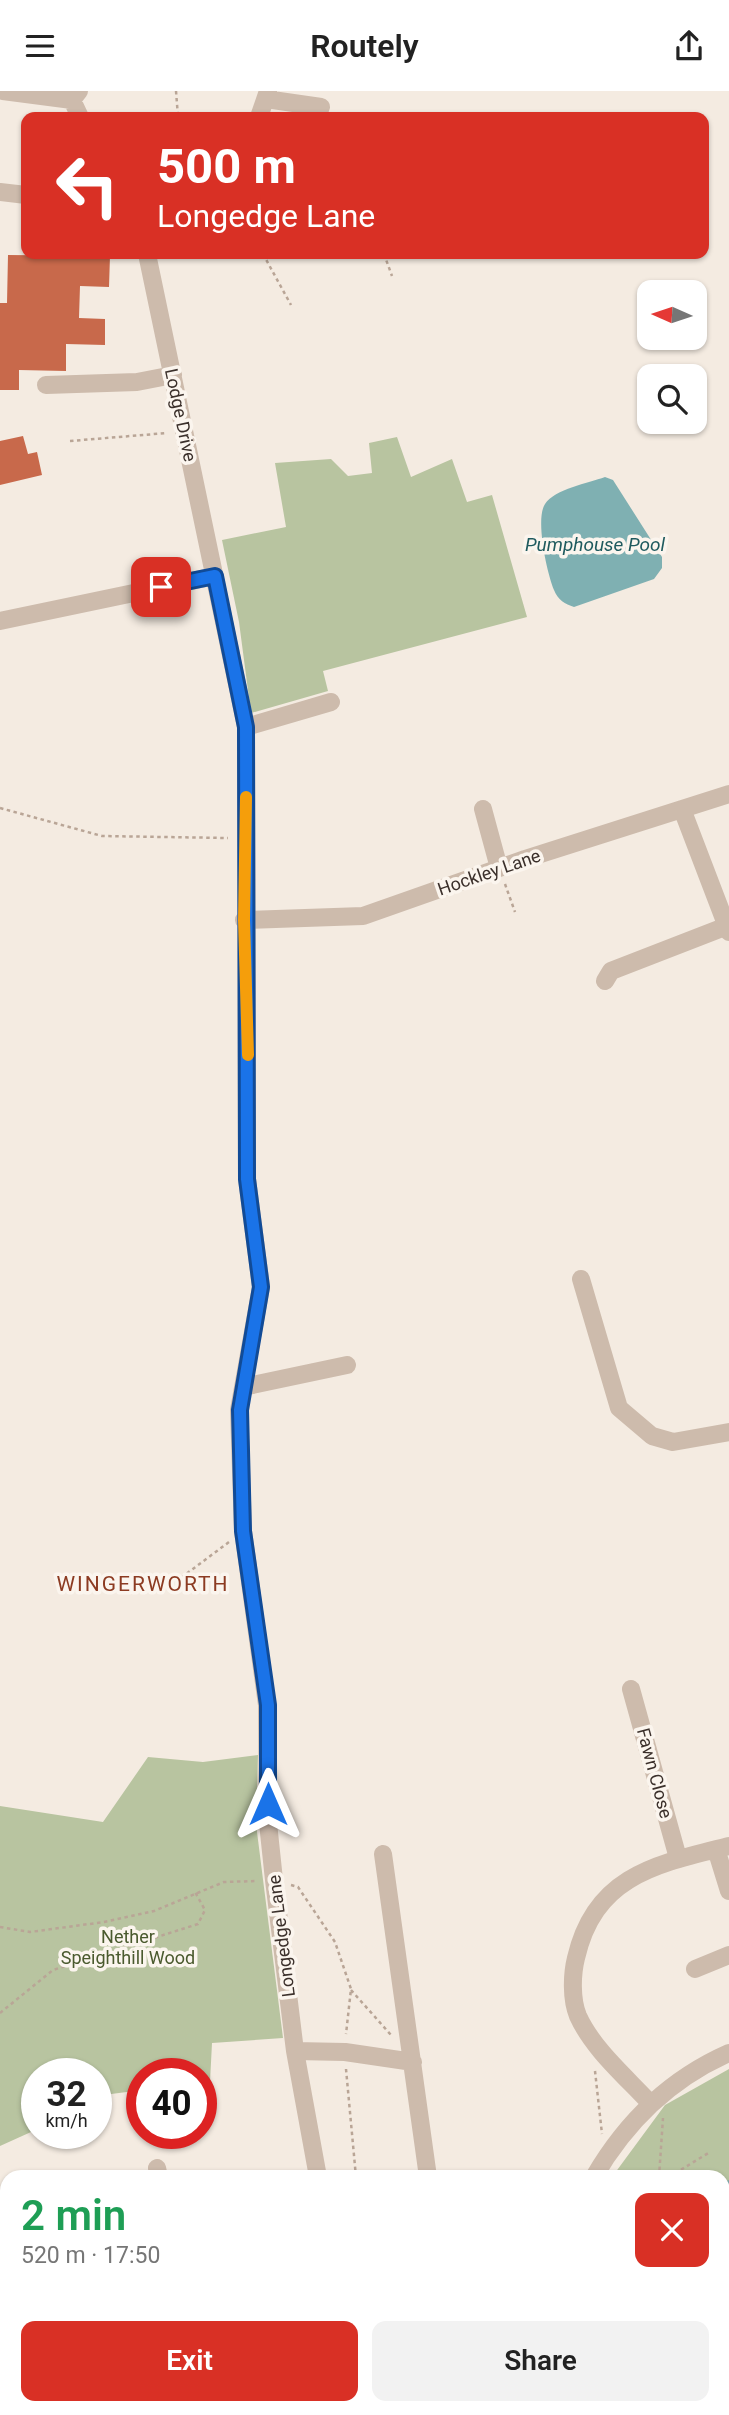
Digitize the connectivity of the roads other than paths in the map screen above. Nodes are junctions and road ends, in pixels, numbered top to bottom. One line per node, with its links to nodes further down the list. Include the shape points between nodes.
1 (3, 91): 2 (street)
2 (75, 95)
3 (267, 95): 4 (street); 5 (street)
4 (320, 107)
5 (261, 112)
6 (0, 192): 7 (street)
7 (21, 194)
8 (148, 259): 9 (street, Lodge Drive)
9 (173, 375): 10 (street, via 137,382); 11 (street, Lodge Drive)
10 (46, 385)
11 (215, 576): 12 (street); 14 (street, Longedge Lane)
12 (0, 621)
13 (331, 702): 14 (street)
14 (246, 727): 19 (street, Longedge Lane)
15 (729, 794): 17 (street, Hockley Lane)
16 (483, 809): 18 (street)
17 (682, 809): 18 (street, Hockley Lane); 20 (street)
18 (499, 868): 19 (street, Hockley Lane, via 363,916)
19 (244, 920): 24 (street, Longedge Lane, via 247,1179 261,1287)
20 (728, 929): 21 (street, via 611,971)
21 (605, 981)
22 (581, 1279): 25 (street, via 619,1408 652,1436 673,1442)
23 (347, 1365): 24 (street)
24 (243, 1387): 33 (street, Longedge Lane, via 243,1531 268,1705 268,1823)
25 (729, 1432)
26 (631, 1689): 29 (street, Fawn Close)
27 (723, 1847): 29 (street); 30 (street)
28 (383, 1854): 35 (street)
29 (678, 1858): 36 (street, via 636,1873 600,1902 581,1935 573,1973 577,2013 592,2039)
30 (729, 1891)
31 (729, 1955): 32 (street)
32 (695, 1969)
33 (295, 2051): 35 (street, via 345,2052); 37 (street, Longedge Lane)
34 (729, 2053): 36 (street)
35 (413, 2062): 38 (street)
36 (650, 2103): 39 (street)
37 (317, 2170)
38 (427, 2170)
39 (598, 2170)

